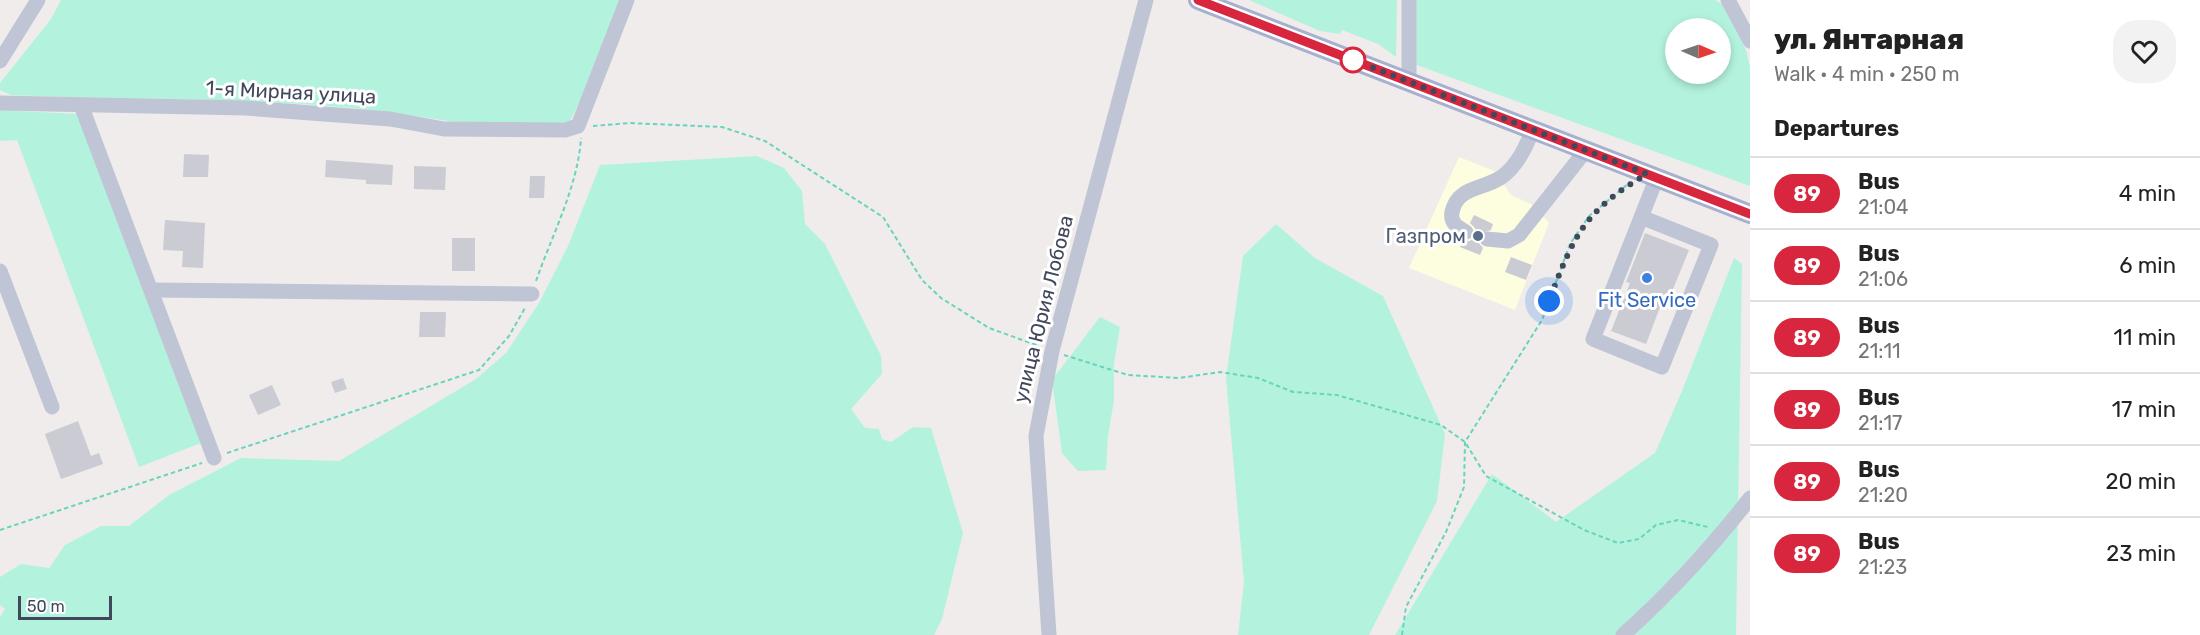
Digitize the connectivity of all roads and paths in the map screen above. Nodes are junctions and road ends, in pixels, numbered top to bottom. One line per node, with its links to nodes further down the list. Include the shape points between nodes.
1 (38, 0): 8 (street)
2 (627, 0): 12 (street)
3 (1146, 0): 23 (street, улица Юрия Лобова)
4 (1198, 0): 9 (main road)
5 (1409, 0): 9 (street)
6 (1728, 0): 7 (street)
7 (1750, 41)
8 (0, 61)
9 (1408, 81): 13 (main road)
10 (0, 103): 11 (street, 1-я Мирная улица)
11 (81, 105): 12 (street, 1-я Мирная улица, via 286,111 390,119 444,129 565,130); 21 (street)
12 (578, 126): 22 (path, via 580,152); 23 (path, via 629,123 722,128 765,141 884,217 922,280 941,298 989,327)
13 (1533, 129): 14 (main road); 18 (street, via 1524,151 1501,178 1468,190 1454,203 1451,217 1455,226)
14 (1586, 150): 15 (main road); 19 (street, via 1518,235 1508,241)
15 (1652, 176): 16 (main road); 17 (street); 25 (path, via 1623,188 1589,216 1570,244 1542,320)
16 (1750, 214)
17 (1641, 217): 17 (street, via 1711,245 1662,366 1593,339)
18 (1466, 232)
19 (1487, 239)
20 (0, 271): 24 (street)
21 (152, 290): 22 (street); 26 (street)
22 (532, 294): 26 (path, via 509,336 479,370)
23 (1052, 351): 25 (path, via 1128,375 1179,378 1220,372 1258,378 1293,392 1337,394 1441,425); 30 (street, улица Юрия Лобова, via 1036,436)
24 (52, 407)
25 (1465, 442): 29 (path, via 1486,476 1584,530 1618,543 1639,539 1656,525 1678,520); 31 (path, via 1464,487 1446,532 1406,607)
26 (214, 458): 28 (path)
27 (1750, 498): 29 (street)
28 (0, 530)
29 (1724, 531): 32 (street, via 1666,596)
30 (1049, 635)
31 (1402, 635)
32 (1623, 635)

